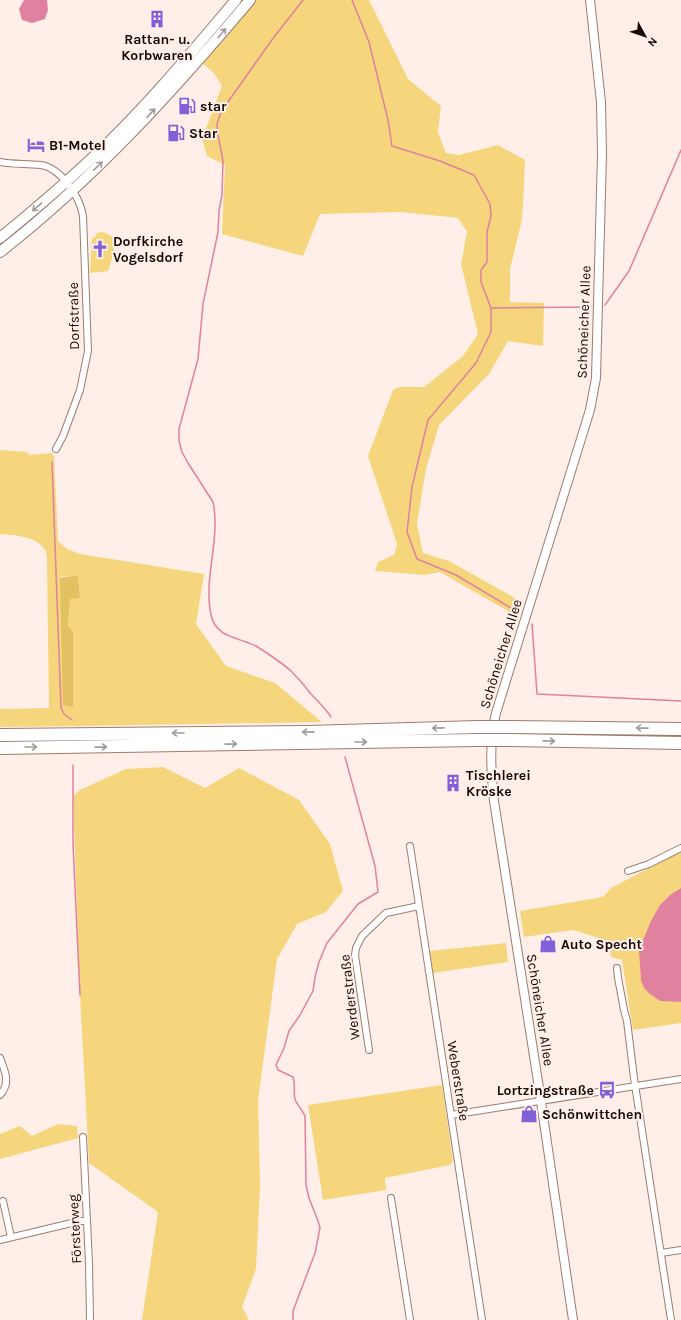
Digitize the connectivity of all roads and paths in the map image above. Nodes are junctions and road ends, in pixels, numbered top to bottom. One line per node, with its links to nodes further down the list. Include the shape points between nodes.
1 (236, 0): 5 (main road, via 148,100)
2 (250, 0): 6 (main road, one-way to 2, via 124,142 171,92)
3 (590, 0): 24 (street, Schöneicher Allee, via 602,129 596,378 590,410 496,713 491,761 494,801)
4 (0, 162): 5 (street, Dorfstraße, via 45,166 54,169)
5 (66, 182): 6 (street, Dorfstraße); 7 (main road, one-way to 7)
6 (72, 190): 8 (main road); 9 (street, Dorfstraße, via 82,208 83,216 88,351 80,390)
7 (0, 238)
8 (0, 252)
9 (56, 449)
10 (681, 729): 11 (highway, one-way to 11, bridge, via 477,727 315,732)
11 (0, 735)
12 (681, 743): 13 (highway, one-way to 12, bridge, via 477,740)
13 (0, 748)
14 (410, 846): 17 (street, Weberstraße)
15 (681, 848): 16 (street)
16 (628, 871)
17 (419, 906): 19 (street, Werderstraße, via 386,913 362,936 356,948); 25 (street, Weberstraße)
18 (617, 968): 22 (street, via 628,1021)
19 (369, 1050)
20 (0, 1058): 23 (street, via 7,1075 4,1090)
21 (681, 1079): 22 (street)
22 (636, 1086): 24 (street); 33 (street)
23 (0, 1095)
24 (541, 1101): 25 (street); 37 (street, Schöneicher Allee)
25 (451, 1115): 36 (street, Weberstraße)
26 (83, 1137): 29 (street, Försterweg)
27 (391, 1198): 35 (street)
28 (3, 1201): 30 (street)
29 (87, 1221): 30 (street); 34 (street, Försterweg)
30 (11, 1237): 31 (street)
31 (0, 1240)
32 (681, 1250): 33 (street)
33 (660, 1253): 38 (street)
34 (90, 1320)
35 (410, 1320)
36 (482, 1320)
37 (573, 1320)
38 (671, 1320)

